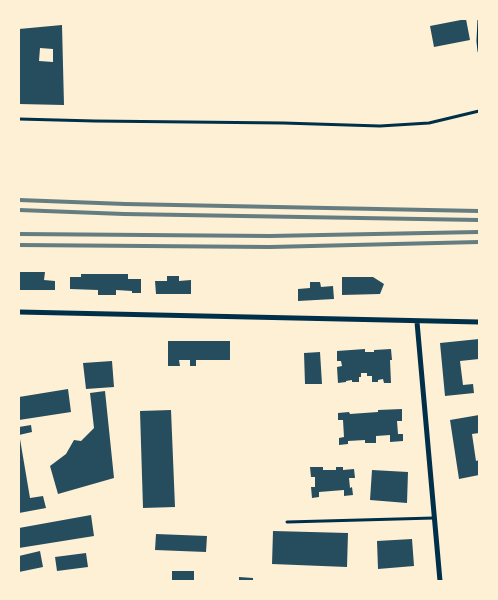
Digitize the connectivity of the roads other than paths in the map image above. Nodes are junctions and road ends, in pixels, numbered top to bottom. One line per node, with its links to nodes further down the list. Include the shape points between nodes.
1 (479, 19): 2 (lane)
2 (479, 52)
3 (479, 111): 4 (lane, via 429,123 380,126)
4 (19, 119)
5 (19, 312): 6 (street)
6 (417, 322): 7 (street); 8 (street)
7 (479, 322)
8 (435, 518): 9 (lane); 10 (street)
9 (287, 522)
10 (440, 581)

